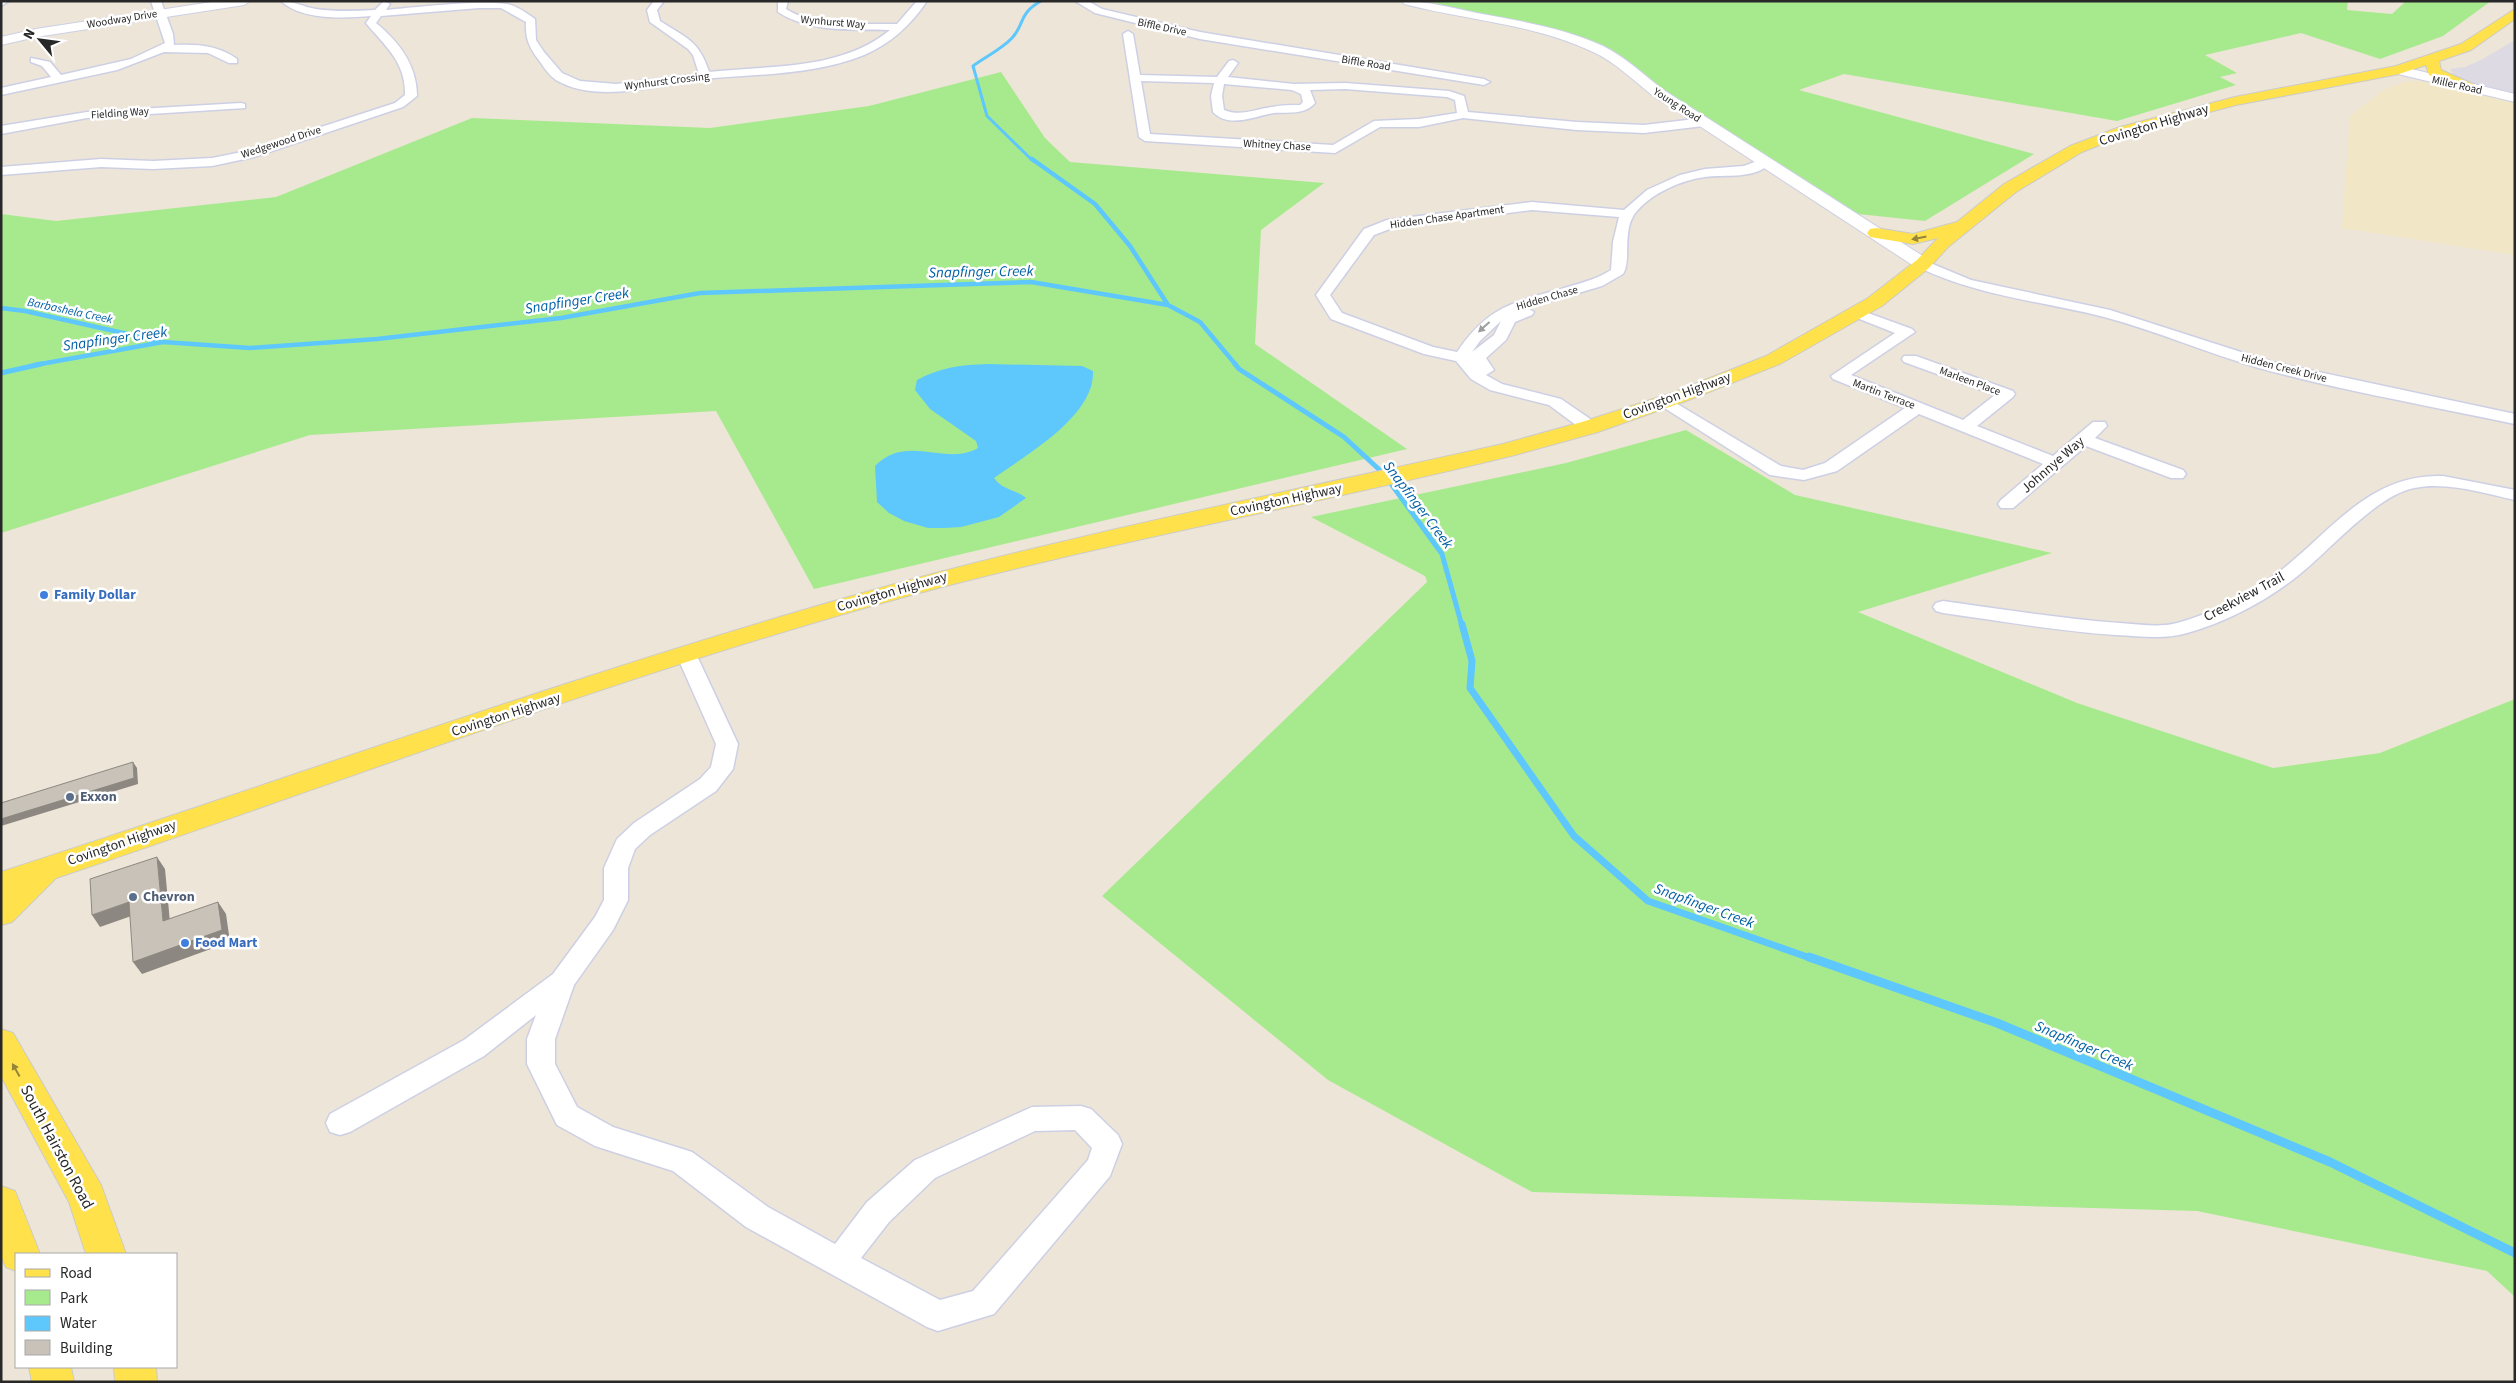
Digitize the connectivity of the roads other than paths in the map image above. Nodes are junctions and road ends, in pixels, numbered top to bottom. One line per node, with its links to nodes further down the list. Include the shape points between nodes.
1 (244, 1): 10 (street, Woodway Drive)
2 (286, 1): 9 (street, Wynhurst Crossing, via 320,12)
3 (659, 1): 22 (street, via 652,10 654,22 692,47 698,54)
4 (783, 1): 12 (street, Wynhurst Way, via 781,10 796,19)
5 (922, 1): 12 (street, Wynhurst Crossing)
6 (1080, 1): 15 (street, Biffle Drive, via 1085,7 1113,17)
7 (1408, 1): 33 (street, Young Road, via 1542,31 1598,50)
8 (508, 3): 9 (street, Wynhurst Crossing); 22 (street, Wynhurst Crossing, via 531,21 531,40 556,76 563,80 620,87)
9 (384, 6): 37 (street, Wedgewood Drive, via 371,24 385,35 409,71 412,84 411,96 399,105 250,154 212,162 101,163)
10 (157, 8): 14 (street, Woodway Drive); 16 (street, via 170,38 170,44)
11 (2515, 13): 18 (main road, Covington Highway, via 2466,47)
12 (898, 27): 22 (street, Wynhurst Crossing, via 869,49 851,56 784,73)
13 (1128, 34): 24 (street, Whitney Chase)
14 (1, 41)
15 (1248, 45): 26 (street, Biffle Road)
16 (163, 49): 19 (street, via 206,49); 23 (street, via 148,57)
17 (35, 60): 23 (street, via 46,64)
18 (2432, 60): 21 (main road, Covington Highway); 28 (main road, via 2438,76)
19 (232, 61)
20 (1233, 63): 25 (street)
21 (2399, 70): 28 (street, Miller Road); 40 (main road, Covington Highway, via 2235,101 2125,130 2076,149 2031,174)
22 (705, 76)
23 (57, 78): 29 (street)
24 (1135, 78): 25 (street); 32 (street, Whitney Chase, via 1145,137 1335,149 1378,123 1419,123)
25 (1220, 80): 27 (street); 27 (street, via 1215,96 1218,112 1229,116 1245,117 1272,110 1303,108 1309,103 1309,97 1306,92)
26 (1484, 82)
27 (1294, 88): 32 (street, via 1345,86 1449,94 1460,98)
28 (2470, 88): 30 (street, Miller Road)
29 (1, 92)
30 (2515, 98)
31 (240, 106): 34 (street, Fielding Way, via 87,115)
32 (1462, 115): 33 (street, Whitney Chase, via 1644,129)
33 (1704, 122): 36 (street, Young Road)
34 (1, 130)
35 (1695, 161): 38 (street)
36 (1765, 162): 38 (street, via 1757,167); 41 (street, Young Road)
37 (1, 171)
38 (1704, 173): 39 (street, via 1652,192)
39 (1627, 214): 43 (street, Hidden Chase, via 1618,271); 45 (street, Hidden Chase Apartment, via 1532,206 1392,223 1369,232 1323,295 1336,316 1429,351)
40 (1962, 227): 41 (main road, one-way to 41, via 1956,226 1913,240); 42 (main road, Covington Highway)
41 (1876, 233): 42 (street, Young Road)
42 (1923, 264): 44 (main road, Covington Highway); 51 (street, Hidden Creek Drive, via 1946,277 2165,330 2267,365)
43 (1610, 278): 45 (street, Hidden Chase, one-way to 45, via 1562,294 1526,301 1500,313 1473,337); 46 (street, Hidden Chase, via 1606,286 1596,292 1566,304 1514,316 1502,337)
44 (1857, 313): 49 (main road, Covington Highway, via 1773,360); 50 (street, Martin Terrace, via 1907,332 1839,376)
45 (1461, 357): 46 (street, Hidden Chase Apartment); 48 (street, via 1476,376)
46 (1478, 357): 48 (street)
47 (1910, 359): 53 (street, Marleen Place, via 2008,394)
48 (1496, 387): 54 (street, via 1523,394)
49 (1663, 402): 50 (street, via 1776,471 1804,475 1831,468); 54 (main road, Covington Highway)
50 (1918, 408): 53 (street, Martin Terrace)
51 (2515, 419)
52 (2099, 426): 55 (street, Johnnye Way)
53 (1965, 427): 56 (street, Martin Terrace)
54 (1582, 429): 61 (main road, Covington Highway, via 1455,462 978,569 805,617)
55 (2083, 439): 56 (street, Johnnye Way); 57 (street)
56 (2055, 463): 59 (street, Johnnye Way)
57 (2177, 474)
58 (2515, 495): 60 (street, Creekview Trail, via 2465,484 2404,484 2371,504 2280,581 2182,628 2151,631 2099,628)
59 (2007, 504)
60 (1943, 607)
61 (687, 656): 62 (main road, Covington Highway); 66 (street, via 727,744 722,769 708,785 642,829 625,845 616,868 616,900 604,923)
62 (46, 869): 63 (main road); 64 (main road, Covington Highway); 65 (main road)
63 (1, 874)
64 (1, 884)
65 (1, 913)
66 (562, 981): 68 (street, via 474,1048); 72 (street, via 541,1039 541,1064 566,1116 605,1137 682,1161 757,1217)
67 (1, 1043): 71 (main road, South Hairston Road, one-way to 67, via 86,1197)
68 (340, 1123)
69 (1, 1204): 70 (main road)
70 (20, 1253)
71 (106, 1253)
72 (839, 1262): 72 (street, via 938,1316 983,1303 1100,1167 1108,1144 1081,1118 1032,1119 925,1169 878,1212)
73 (50, 1368): 75 (main road)
74 (135, 1368): 76 (main road)
75 (53, 1382)
76 (136, 1382)

